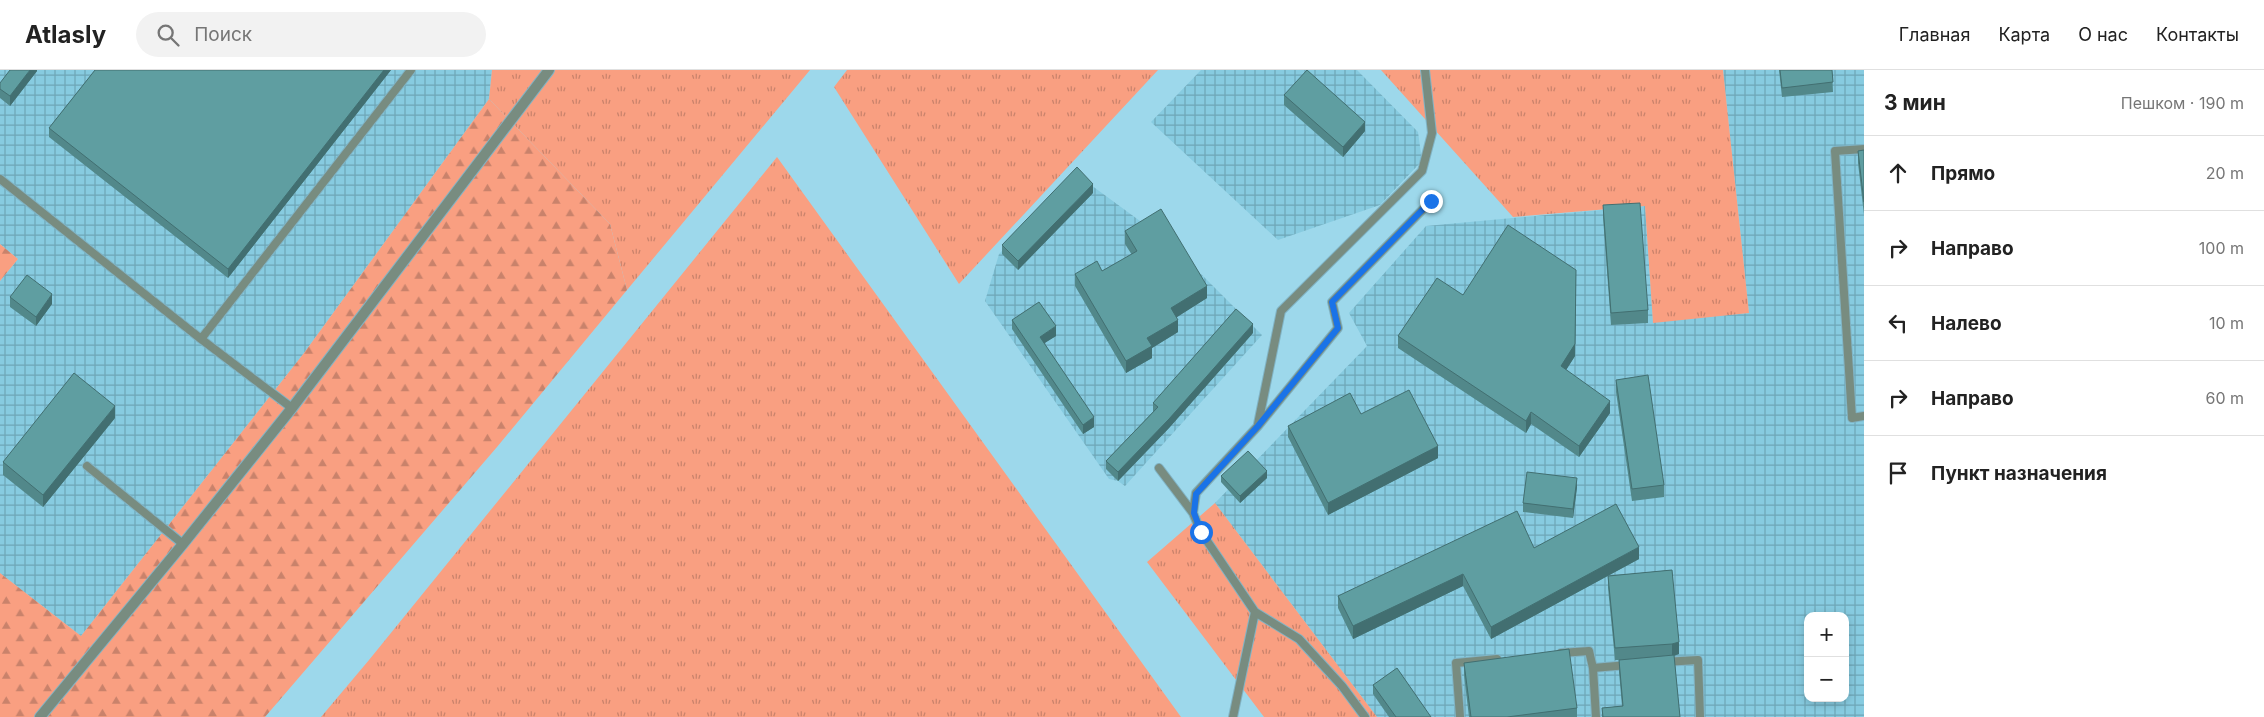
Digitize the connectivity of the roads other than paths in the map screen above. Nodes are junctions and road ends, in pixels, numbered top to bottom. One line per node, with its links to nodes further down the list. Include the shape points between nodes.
1 (411, 70): 7 (lane)
2 (549, 70): 8 (street)
3 (1424, 70): 10 (lane, via 1432,133 1422,171 1281,312)
4 (1864, 149): 9 (lane, via 1835,151 1852,418)
5 (0, 179): 7 (lane)
6 (1431, 201): 10 (lane, via 1332,302 1338,328)
7 (201, 339): 8 (lane)
8 (292, 408): 14 (street)
9 (1864, 416)
10 (1258, 426): 13 (lane, via 1196,494)
11 (86, 466): 14 (lane)
12 (1159, 468): 13 (lane)
13 (1194, 513): 15 (lane, via 1201,532)
14 (183, 544): 21 (street)
15 (1254, 612): 22 (lane); 23 (lane, via 1299,639)
16 (1551, 654): 20 (lane, via 1589,650)
17 (1504, 658): 24 (lane, via 1456,663)
18 (1660, 663): 26 (lane, via 1698,660)
19 (1641, 664): 20 (lane)
20 (1593, 668): 25 (lane)
21 (40, 717)
22 (1233, 717)
23 (1365, 717)
24 (1460, 717)
25 (1596, 717)
26 (1700, 717)

